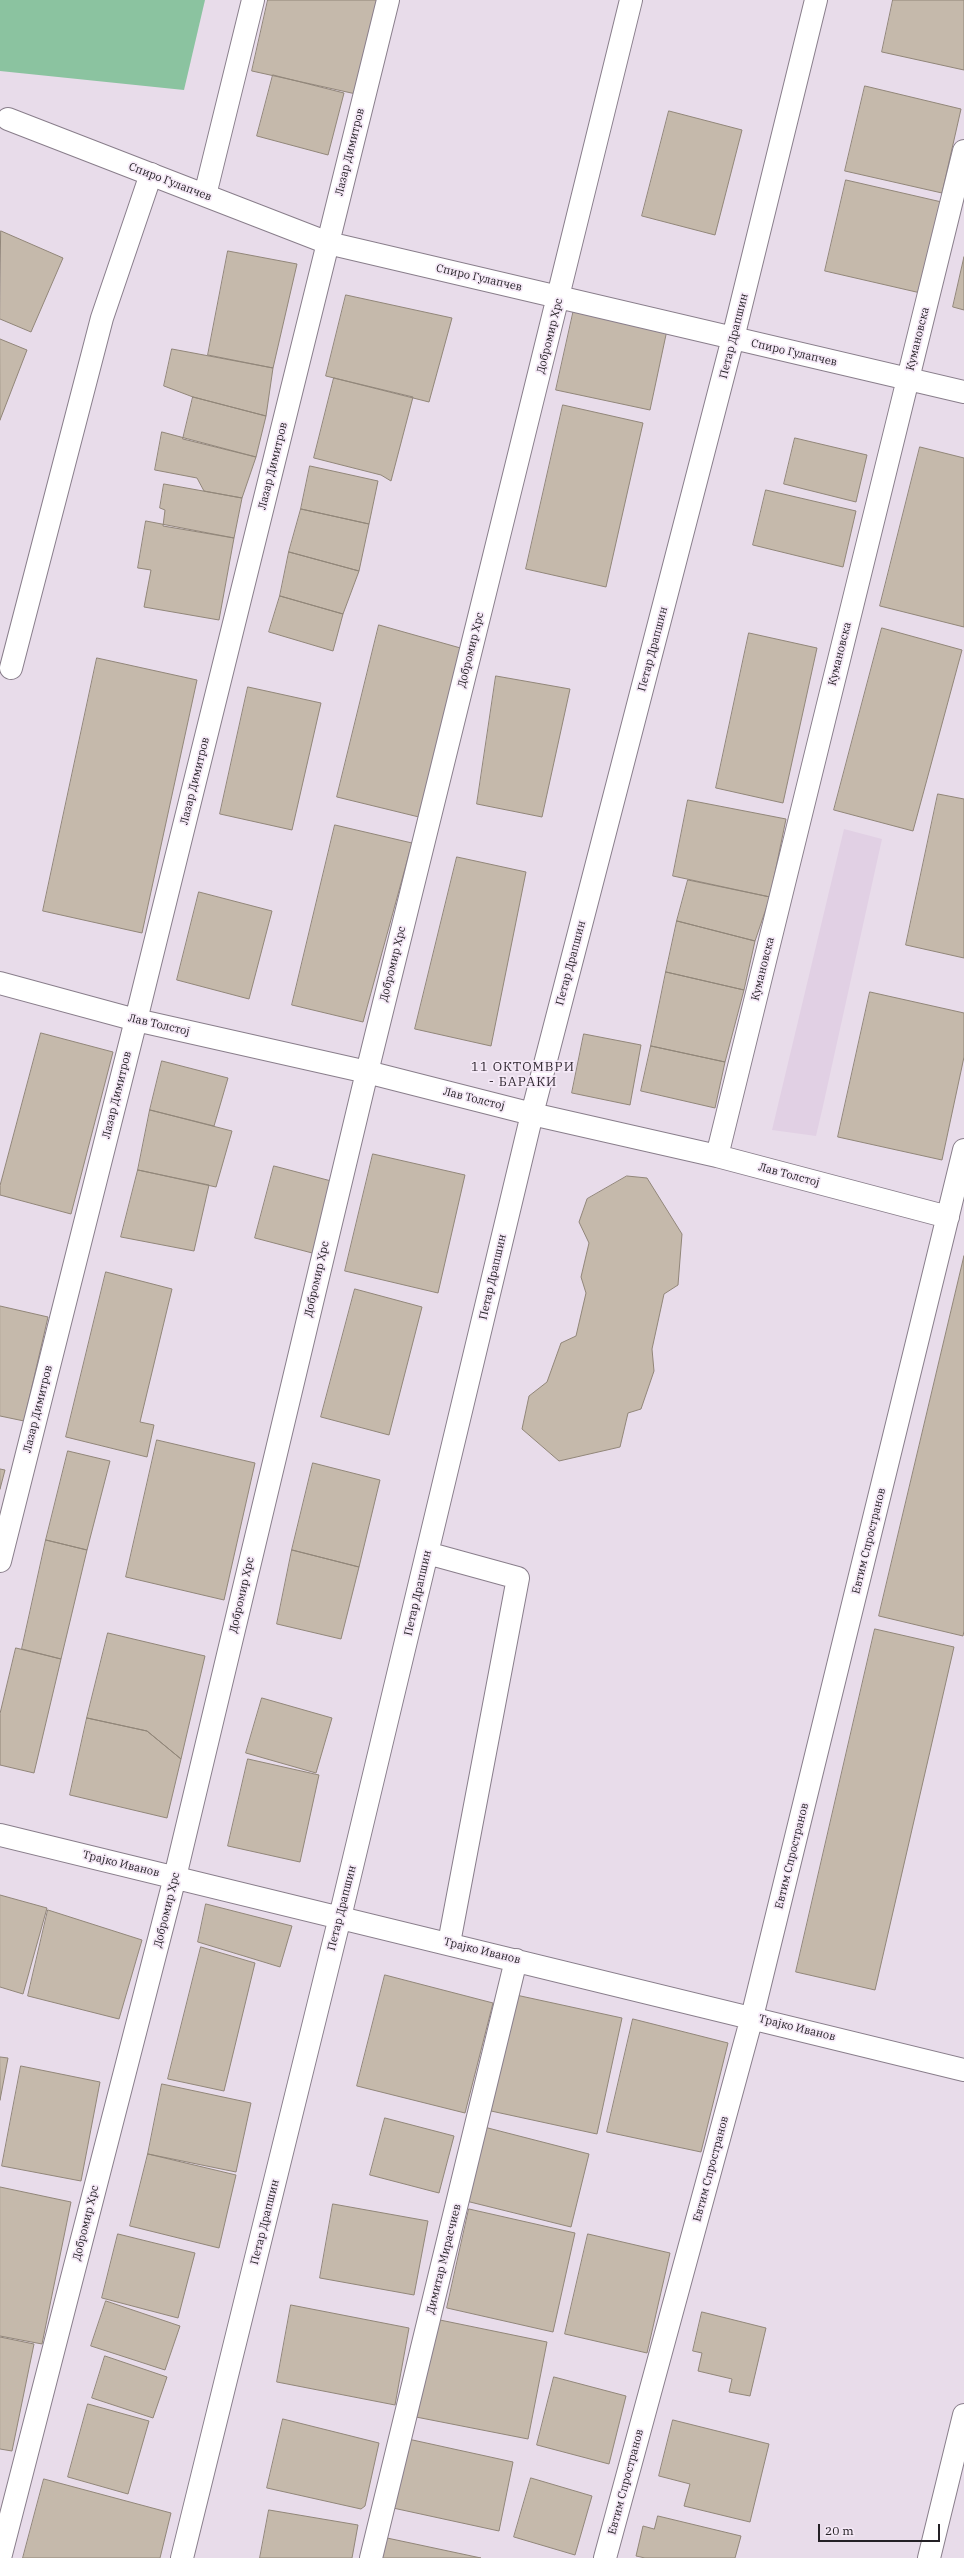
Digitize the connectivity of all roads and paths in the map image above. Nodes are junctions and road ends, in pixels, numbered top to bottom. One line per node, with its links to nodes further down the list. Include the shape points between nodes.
1 (252, 0): 8 (street)
2 (388, 0): 9 (street, Лазар Димитров)
3 (631, 0): 10 (street, Добромир Хрс)
4 (816, 0): 11 (street, Петар Драпшин)
5 (8, 119): 7 (street, Спиро Гулапчев)
6 (964, 152): 12 (street, Кумановска)
7 (151, 174): 8 (street, Спиро Гулапчев); 14 (street, via 102,318)
8 (205, 195): 9 (street, Спиро Гулапчев)
9 (328, 243): 10 (street, Спиро Гулапчев); 16 (street, Лазар Димитров)
10 (559, 297): 11 (street, Спиро Гулапчев); 17 (street, Добромир Хрс)
11 (733, 338): 12 (street, Спиро Гулапчев); 18 (street, Петар Драпшин)
12 (908, 379): 13 (street, Спиро Гулапчев); 20 (street, Кумановска)
13 (964, 392)
14 (10, 668)
15 (0, 983): 16 (street, Лав Толстој)
16 (136, 1020): 17 (street, Лав Толстој); 23 (street, Лазар Димитров)
17 (367, 1072): 18 (street, Лав Толстој); 25 (street, Добромир Хрс)
18 (532, 1114): 20 (street, Лав Толстој); 22 (street, Петар Драпшин)
19 (964, 1150): 21 (street, Евтим Спространов)
20 (717, 1156): 21 (street, Лав Толстој)
21 (948, 1217): 29 (street, Евтим Спространов)
22 (427, 1553): 26 (street, Петар Драпшин); 27 (street, via 518,1578)
23 (0, 1561)
24 (0, 1835): 25 (street, Трајко Иванов)
25 (175, 1877): 26 (street, Трајко Иванов); 32 (street, Добромир Хрс)
26 (340, 1917): 27 (street, Трајко Иванов); 33 (street, Петар Драпшин)
27 (449, 1943): 28 (street, Трајко Иванов)
28 (516, 1960): 29 (street, Трајко Иванов); 34 (street, Димитар Мирасчиев)
29 (752, 2017): 30 (street, Трајко Иванов); 35 (street, Евтим Спространов)
30 (964, 2070)
31 (964, 2415): 36 (street)
32 (0, 2558)
33 (182, 2558)
34 (371, 2558)
35 (605, 2558)
36 (929, 2558)

